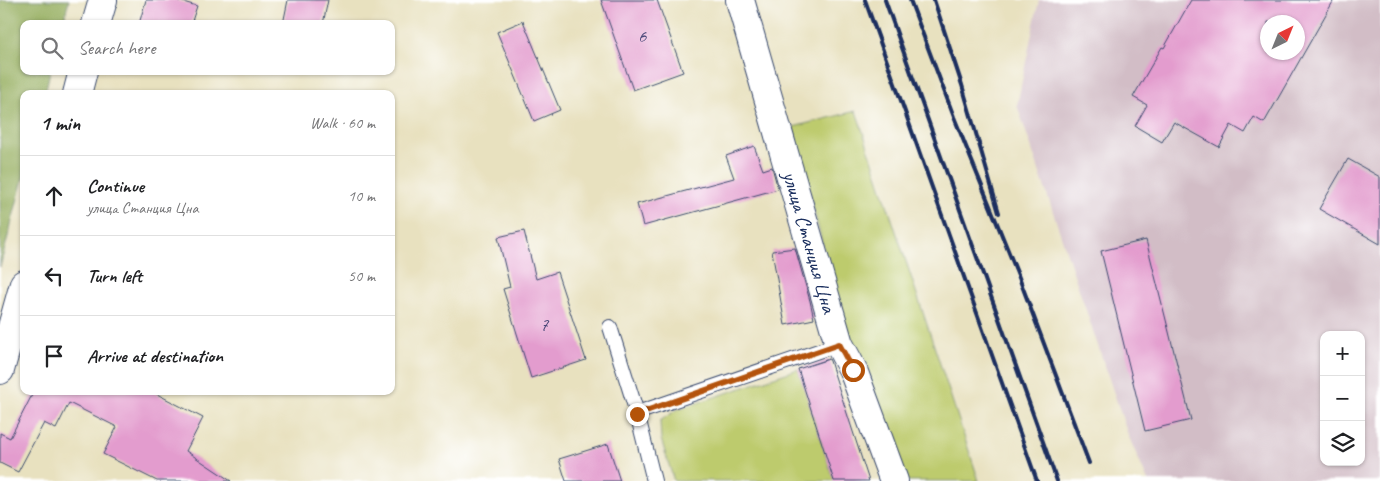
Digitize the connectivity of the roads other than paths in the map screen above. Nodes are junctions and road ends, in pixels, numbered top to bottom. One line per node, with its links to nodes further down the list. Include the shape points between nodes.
1 (103, 0): 3 (street)
2 (740, 0): 8 (street, улица Станция Цна)
3 (97, 20)
4 (82, 75): 5 (street)
5 (78, 90)
6 (20, 298): 9 (street)
7 (610, 327): 10 (lane)
8 (839, 344): 10 (lane); 12 (street, улица Станция Цна, via 853,370)
9 (0, 370)
10 (637, 414): 11 (lane)
11 (654, 481)
12 (894, 481)

